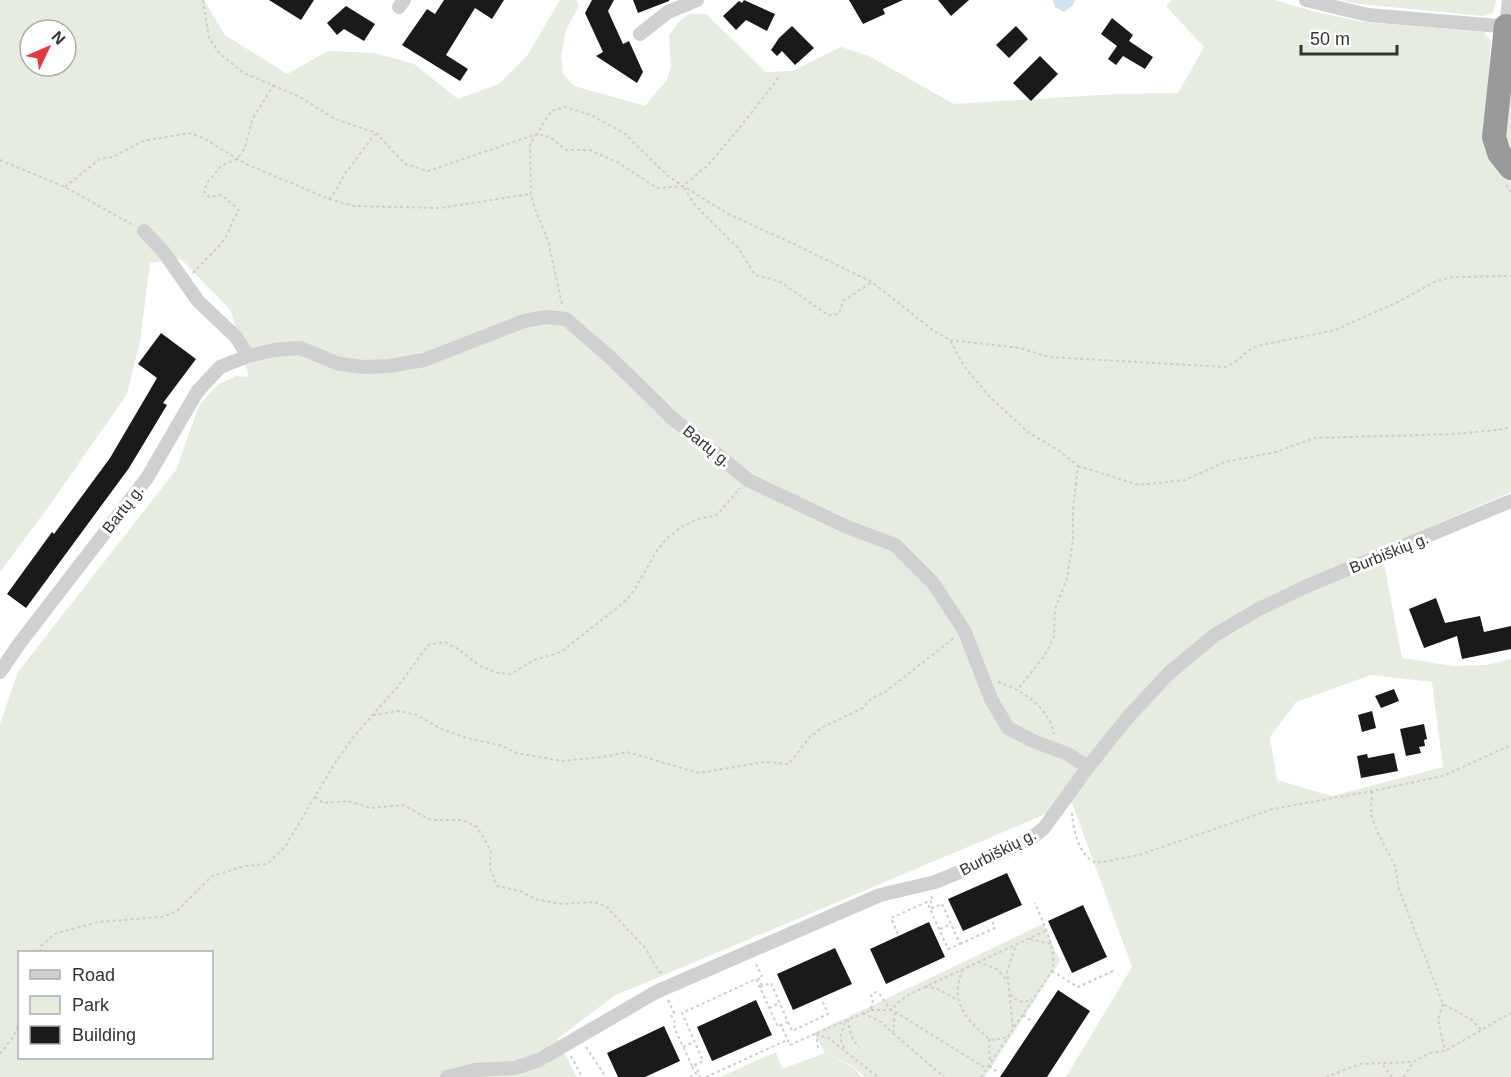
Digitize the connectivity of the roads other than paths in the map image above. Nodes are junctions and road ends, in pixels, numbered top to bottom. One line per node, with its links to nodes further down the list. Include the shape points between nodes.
1 (697, 0): 5 (street, via 668,12)
2 (1306, 0): 4 (street, via 1368,15)
3 (1509, 0): 4 (street)
4 (1509, 27): 6 (highway, via 1494,137)
5 (640, 34)
6 (1507, 160)
7 (144, 231): 8 (street, via 198,301 236,337)
8 (248, 356): 10 (street, Bartų g., via 220,367 197,392 147,478); 11 (street, Bartų g., via 300,348 339,364 390,366 424,360 524,321 566,319 671,417 748,480 895,545 933,583 964,630 991,699 1008,728)
9 (1511, 501): 11 (street, Burbiškių g., via 1307,586 1215,635 1170,672)
10 (0, 672)
11 (1088, 767): 12 (street, Burbiškių g., via 1034,837 935,882 880,895 668,987 539,1060 515,1068 475,1070)
12 (447, 1077)

